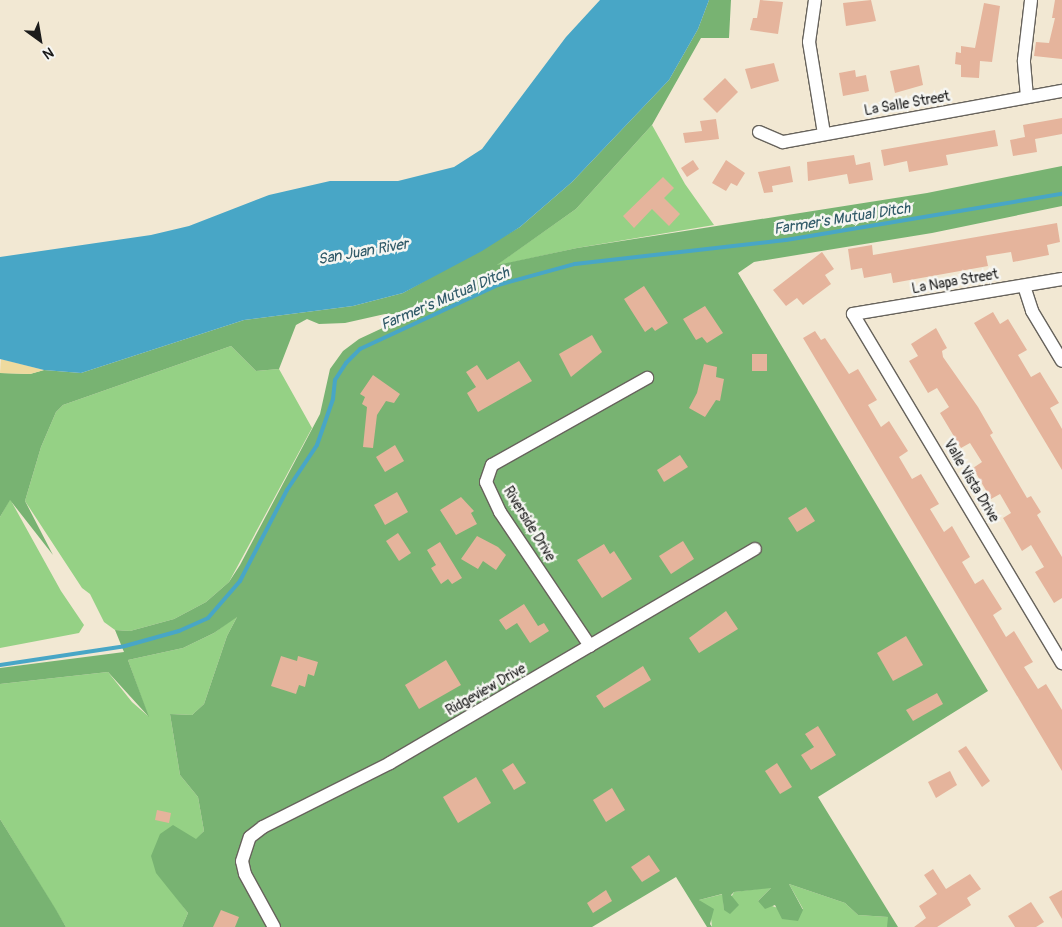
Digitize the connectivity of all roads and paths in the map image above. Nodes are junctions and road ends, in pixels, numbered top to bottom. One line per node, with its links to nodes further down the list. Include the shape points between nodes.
1 (815, 0): 6 (street, via 809,42)
2 (1032, 0): 4 (street, via 1024,60)
3 (1062, 91): 4 (street, La Salle Street)
4 (1027, 97): 6 (street, La Salle Street)
5 (759, 132): 6 (street, La Salle Street, via 783,142)
6 (824, 134)
7 (1062, 279): 8 (street, La Napa Street)
8 (1024, 286): 9 (street, La Napa Street); 10 (street, via 1032,311)
9 (854, 314): 14 (street, Valle Vista Drive)
10 (1062, 361)
11 (647, 378): 13 (street, Riverside Drive, via 492,465 486,482 500,512)
12 (755, 549): 13 (street, Ridgeview Drive)
13 (590, 646): 15 (street, Ridgeview Drive, via 390,763 263,827 250,837 242,860 254,894)
14 (1062, 663)
15 (274, 927)

